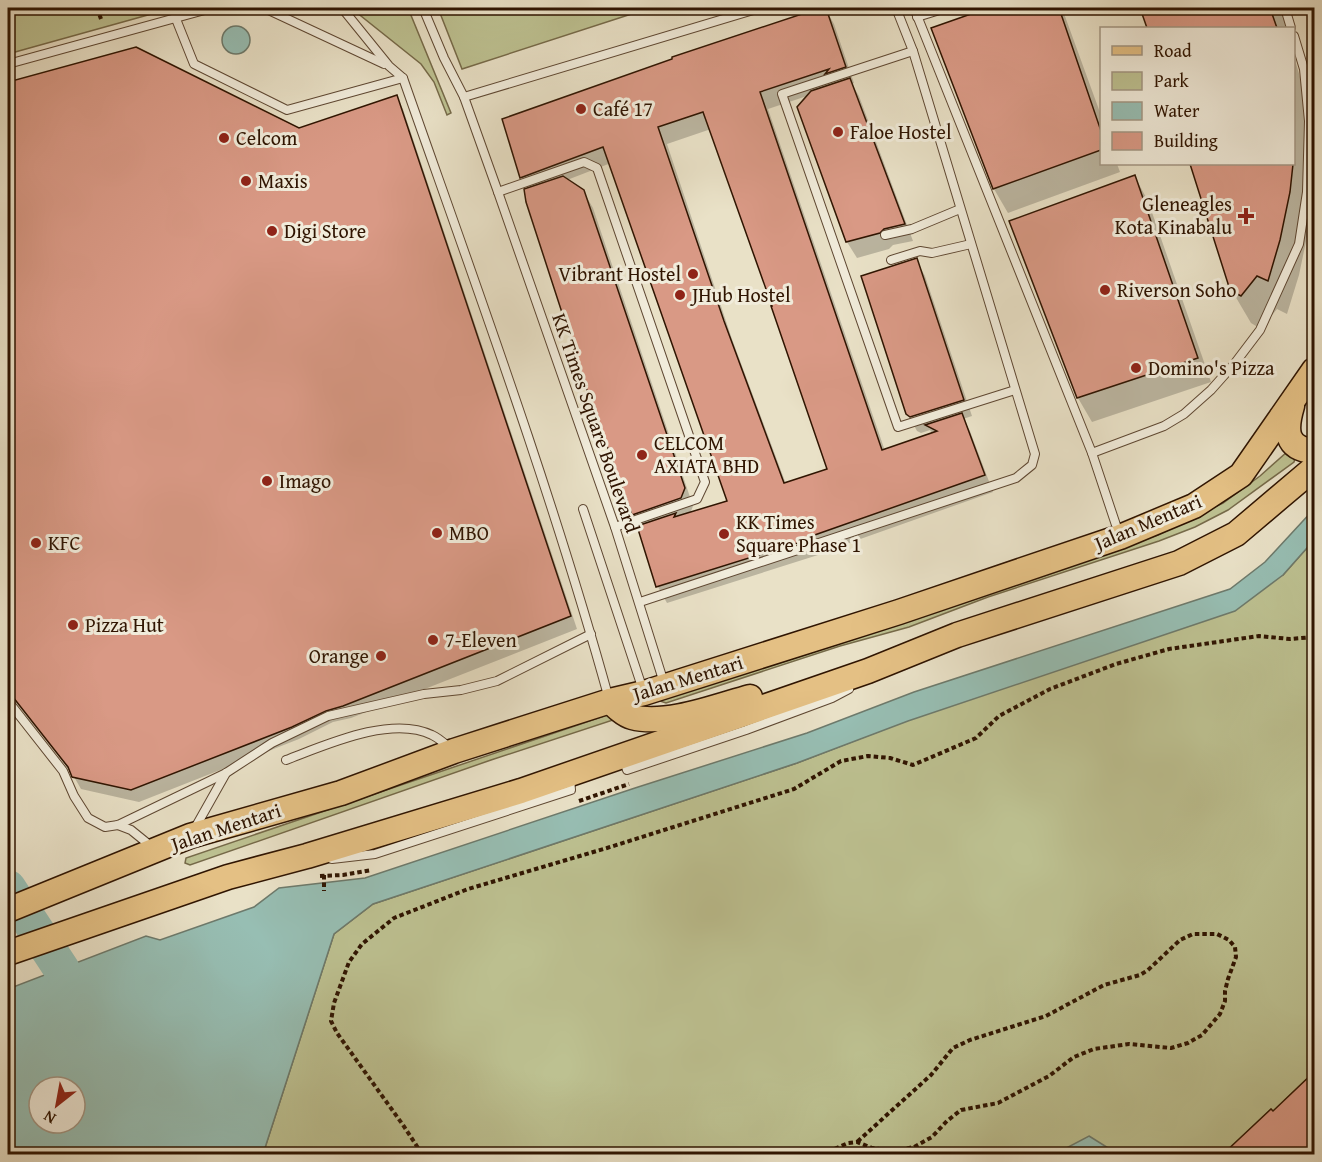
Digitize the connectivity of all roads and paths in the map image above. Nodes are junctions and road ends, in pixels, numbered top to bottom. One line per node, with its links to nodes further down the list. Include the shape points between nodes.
1 (97, 8): 13 (path)
2 (212, 8): 12 (lane)
3 (264, 8): 18 (lane)
4 (342, 8): 18 (lane)
5 (423, 8): 20 (lane, KK Times Square Boulevard)
6 (760, 8): 20 (lane)
7 (896, 8): 16 (lane)
8 (914, 8): 11 (lane)
9 (946, 8): 11 (lane)
10 (1285, 8): 14 (lane)
11 (917, 17): 32 (lane)
12 (176, 19): 17 (lane); 19 (lane, via 194,64 287,111)
13 (101, 20)
14 (1291, 27)
15 (1295, 42): 22 (lane, via 1304,69 1309,121)
16 (913, 51): 24 (lane); 29 (lane, via 782,94 898,427)
17 (8, 64)
18 (389, 66): 19 (lane)
19 (403, 78): 38 (lane, via 496,341)
20 (464, 97): 21 (lane, KK Times Square Boulevard)
21 (498, 192): 35 (lane, KK Times Square Boulevard); 35 (lane, via 584,162 597,168 601,179 705,482 697,499)
22 (1307, 192): 23 (lane); 32 (lane, via 1299,244 1260,330 1236,363 1184,414 1164,426)
23 (1314, 201)
24 (960, 209): 25 (lane, via 912,229); 26 (lane)
25 (885, 235)
26 (971, 244): 27 (lane, via 932,253 920,251); 29 (lane)
27 (891, 260)
28 (1314, 370): 30 (main road, Jalan Mentari)
29 (1015, 390): 37 (lane, via 1035,454 1032,465 1016,478)
30 (1293, 404): 31 (main road, via 1288,423 1290,440 1300,449); 36 (main road, Jalan Mentari, via 1241,475 1194,506)
31 (1314, 451)
32 (1092, 453): 36 (lane)
33 (1314, 468): 40 (main road, via 1236,534 1179,563 957,635)
34 (583, 509): 41 (lane)
35 (615, 526): 37 (lane, KK Times Square Boulevard)
36 (1120, 537): 41 (main road, Jalan Mentari)
37 (640, 602): 41 (lane, KK Times Square Boulevard)
38 (591, 634): 43 (lane); 47 (lane, via 497,681 328,716 272,743)
39 (1314, 637): 56 (path, via 1259,636 1169,649 1116,664 1050,689 999,716 976,738 913,765 868,756 841,761 794,789 468,889 394,918 362,944 349,962 331,1021)
40 (861, 680): 43 (main road, via 840,669 669,718 630,717); 45 (lane, via 832,698 627,770); 54 (main road, via 420,822 228,877)
41 (654, 689): 43 (main road, Jalan Mentari)
42 (8, 701): 48 (lane, via 63,771 88,818 105,827)
43 (610, 701): 44 (main road, Jalan Mentari)
44 (453, 751): 46 (lane, via 432,735 396,729 356,734); 49 (main road, Jalan Mentari, via 341,793)
45 (624, 759)
46 (286, 760)
47 (226, 773): 48 (lane); 49 (lane)
48 (118, 825): 50 (lane)
49 (190, 836): 50 (main road, Jalan Mentari)
50 (156, 850): 53 (main road, Jalan Mentari)
51 (324, 875): 52 (path)
52 (324, 891)
53 (8, 910)
54 (8, 953)
55 (857, 1142): 55 (path, via 895,1151 915,1147 961,1110 998,1103 1094,1049 1129,1044 1171,1048 1188,1043 1202,1035 1220,1014 1236,957 1235,947 1217,934 1193,934 1180,940 1140,975 1097,989 1046,1016 953,1048 931,1075); 57 (path, via 832,1150)
56 (422, 1155)
57 (830, 1155)

